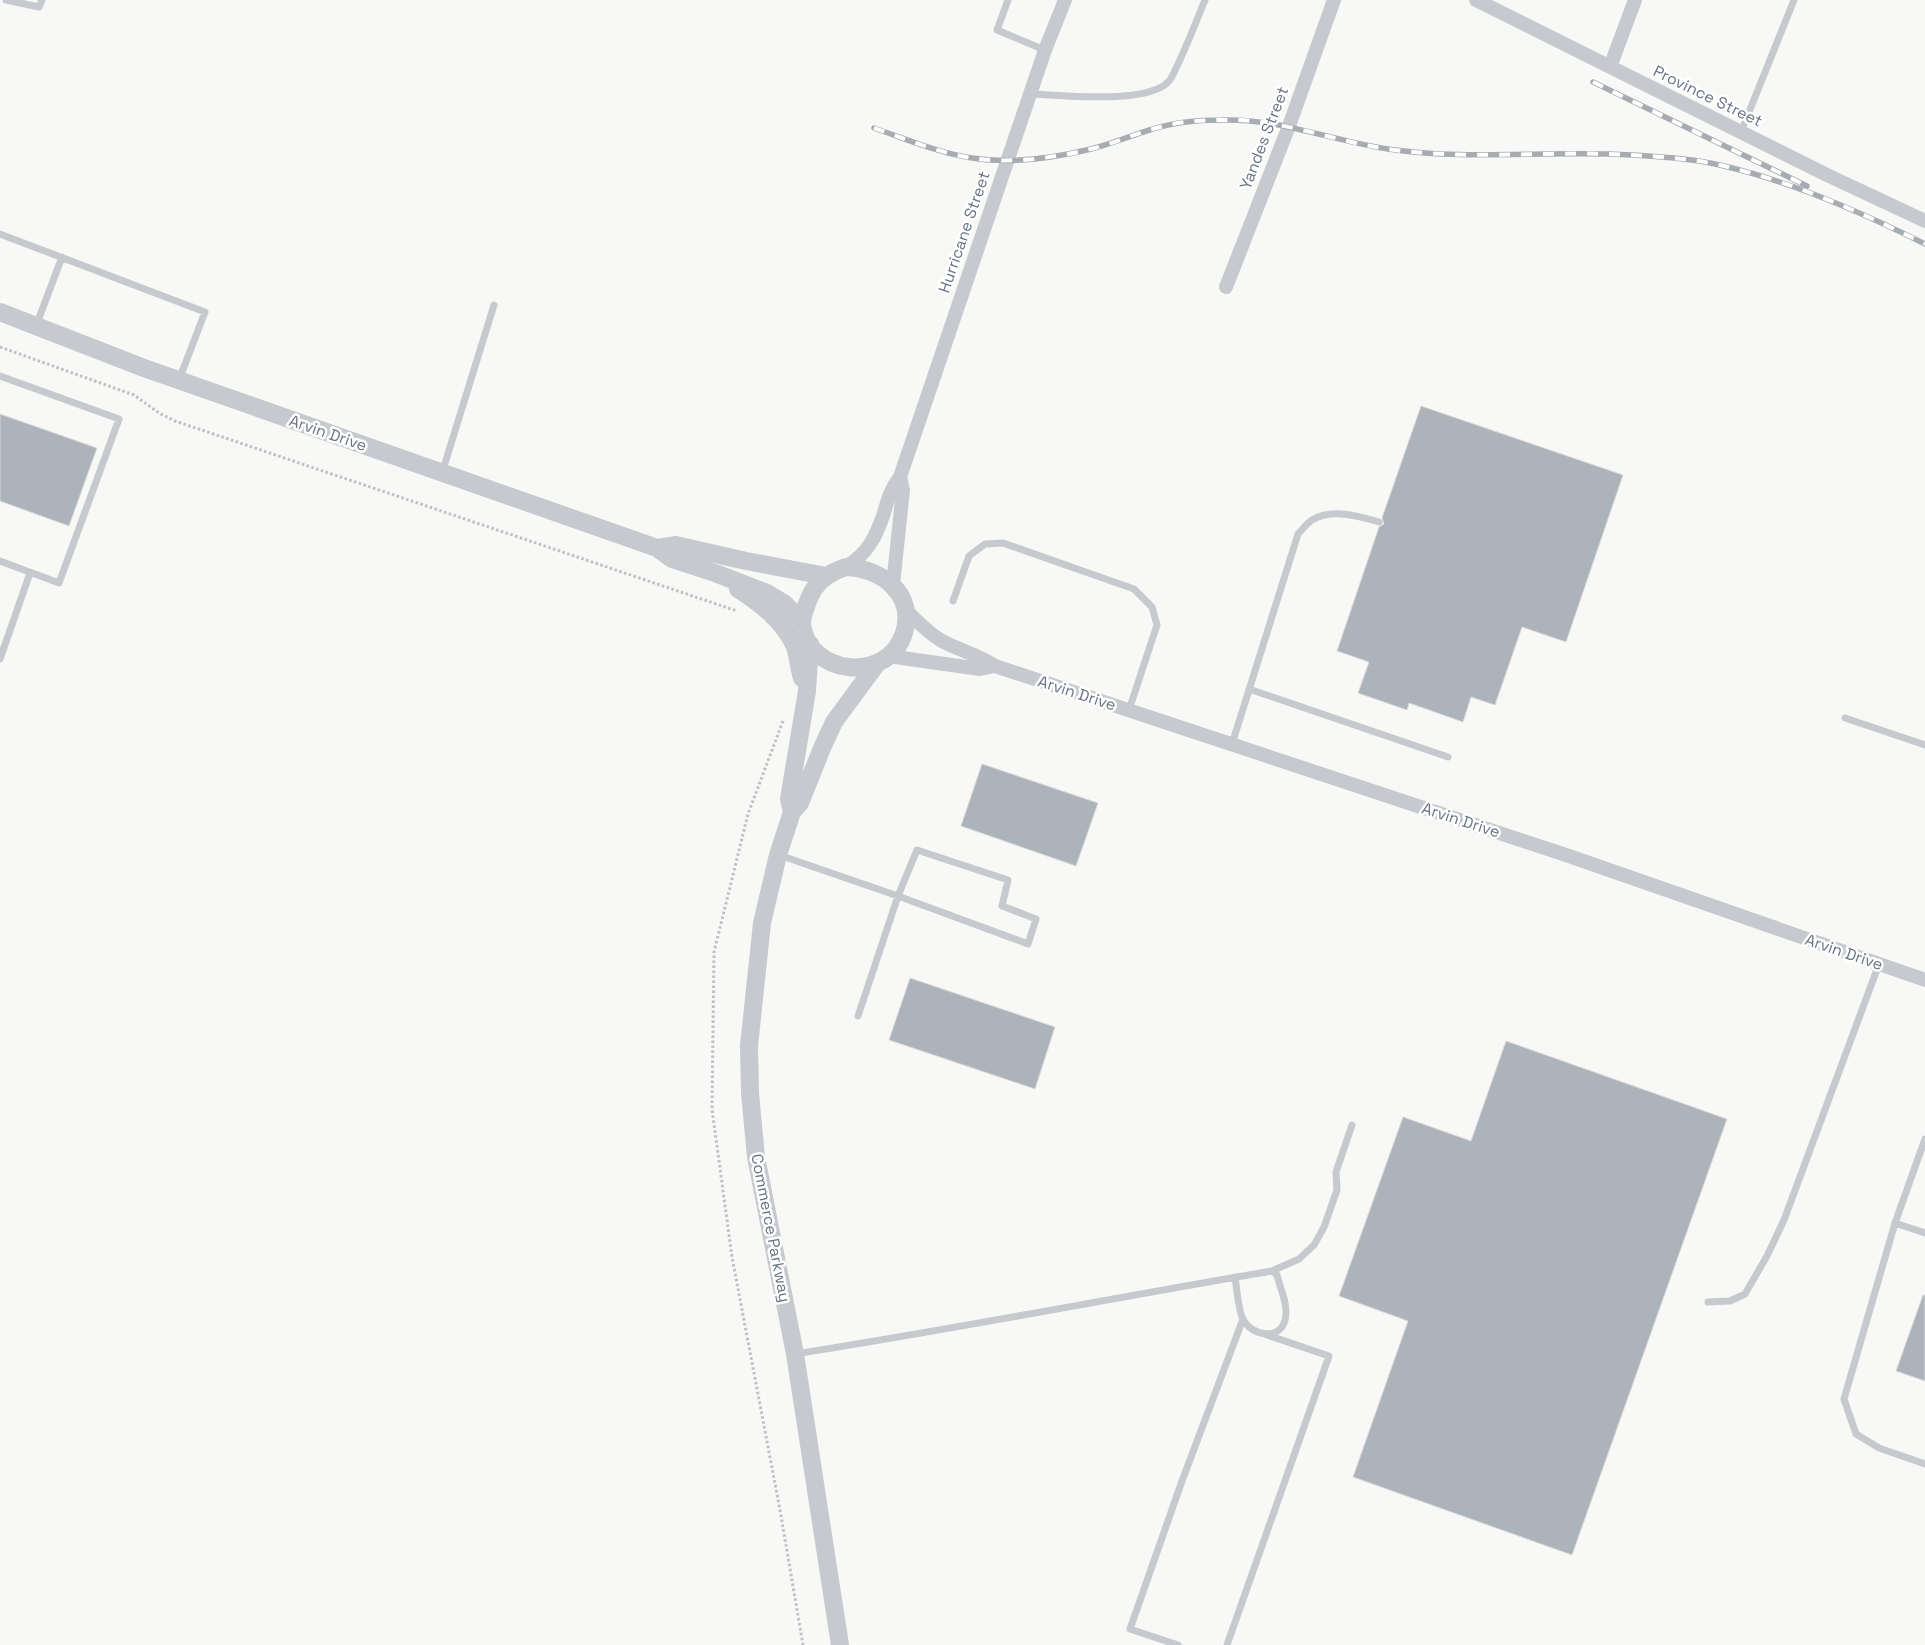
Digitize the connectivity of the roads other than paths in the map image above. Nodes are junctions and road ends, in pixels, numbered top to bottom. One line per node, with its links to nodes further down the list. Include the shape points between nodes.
1 (6, 0): 2 (lane, via 39,7)
2 (42, 0)
3 (1008, 0): 10 (lane, via 997,30)
4 (1065, 0): 10 (street, Hurricane Street)
5 (1205, 0): 12 (lane, via 1169,81 1156,91 1118,96)
6 (1334, 0): 17 (street, Yandes Street)
7 (1635, 0): 11 (street)
8 (1794, 0): 13 (lane)
9 (1484, 2): 11 (street, Province Street)
10 (1045, 50): 12 (street, Hurricane Street)
11 (1610, 67): 13 (street, Province Street)
12 (1030, 94): 24 (street, Hurricane Street)
13 (1741, 132): 14 (street, Province Street)
14 (1925, 221)
15 (0, 234): 16 (lane)
16 (62, 257): 20 (lane); 22 (lane, via 205,312)
17 (1226, 287)
18 (494, 305): 23 (lane)
19 (0, 312): 20 (street, Arvin Drive)
20 (36, 326): 22 (street, Arvin Drive)
21 (0, 376): 29 (lane, via 119,419 59,583)
22 (179, 381): 23 (street, Arvin Drive)
23 (442, 473): 26 (street, Arvin Drive)
24 (900, 477): 28 (street, Hurricane Street, via 892,486 869,546 860,558); 32 (street, Hurricane Street, via 903,490)
25 (1378, 522): 40 (lane, via 1355,515 1334,514 1312,520 1298,534)
26 (657, 548): 30 (street, Arvin Drive, via 672,559); 31 (street, Arvin Drive, via 676,545)
27 (0, 561): 29 (lane)
28 (846, 567): 31 (street); 32 (street, via 871,571)
29 (30, 573): 37 (lane)
30 (715, 573): 35 (street, Arvin Drive, via 767,593 785,604); 41 (street, via 755,600 785,629 795,647)
31 (826, 576): 35 (street, via 810,596)
32 (893, 585): 34 (street, Arvin Drive)
33 (953, 601): 42 (lane, via 969,556 985,544 994,543 1003,543 1134,589 1152,607 1157,626)
34 (906, 610): 38 (street, via 903,635); 39 (street, Arvin Drive, via 940,640)
35 (802, 621): 36 (street, Arvin Drive)
36 (810, 644): 38 (street, Arvin Drive, via 831,662 843,667 855,668); 41 (street, Commerce Parkway)
37 (0, 659)
38 (882, 661): 39 (street, Arvin Drive, via 980,669); 47 (street, Commerce Parkway, via 834,722 800,803)
39 (995, 666): 42 (street, Arvin Drive)
40 (1249, 689): 44 (lane); 46 (lane)
41 (806, 691): 47 (street, Commerce Parkway, via 789,799)
42 (1129, 710): 44 (street, Arvin Drive)
43 (1844, 718): 45 (lane)
44 (1232, 744): 50 (street, Arvin Drive)
45 (1925, 745)
46 (1448, 758)
47 (792, 812): 48 (street, Commerce Parkway)
48 (778, 855): 49 (lane); 62 (street, Commerce Parkway, via 762,923 754,980 749,1046 750,1093 756,1157)
49 (898, 896): 49 (lane, via 1028,944 1036,920 1002,906 1008,880 917,850); 52 (lane)
50 (1879, 964): 51 (street, Arvin Drive); 59 (lane, via 1784,1220 1767,1256 1745,1294 1730,1301)
51 (1925, 980)
52 (858, 1016)
53 (1352, 1125): 57 (lane, via 1336,1172 1337,1190 1324,1227 1314,1245 1299,1259)
54 (1925, 1139): 55 (lane)
55 (1895, 1223): 56 (lane); 63 (lane, via 1844,1399 1856,1434 1879,1448)
56 (1925, 1233)
57 (1272, 1271): 58 (lane); 61 (lane, via 1277,1275 1286,1312 1285,1322 1281,1329)
58 (1235, 1277): 60 (lane); 62 (lane)
59 (1708, 1302)
60 (1243, 1319): 61 (lane, via 1253,1331); 65 (lane, via 1130,1629)
61 (1263, 1334): 66 (lane, via 1329,1356)
62 (795, 1354): 64 (street, Commerce Parkway)
63 (1925, 1464)
64 (840, 1645)
65 (1178, 1645)
66 (1227, 1645)

